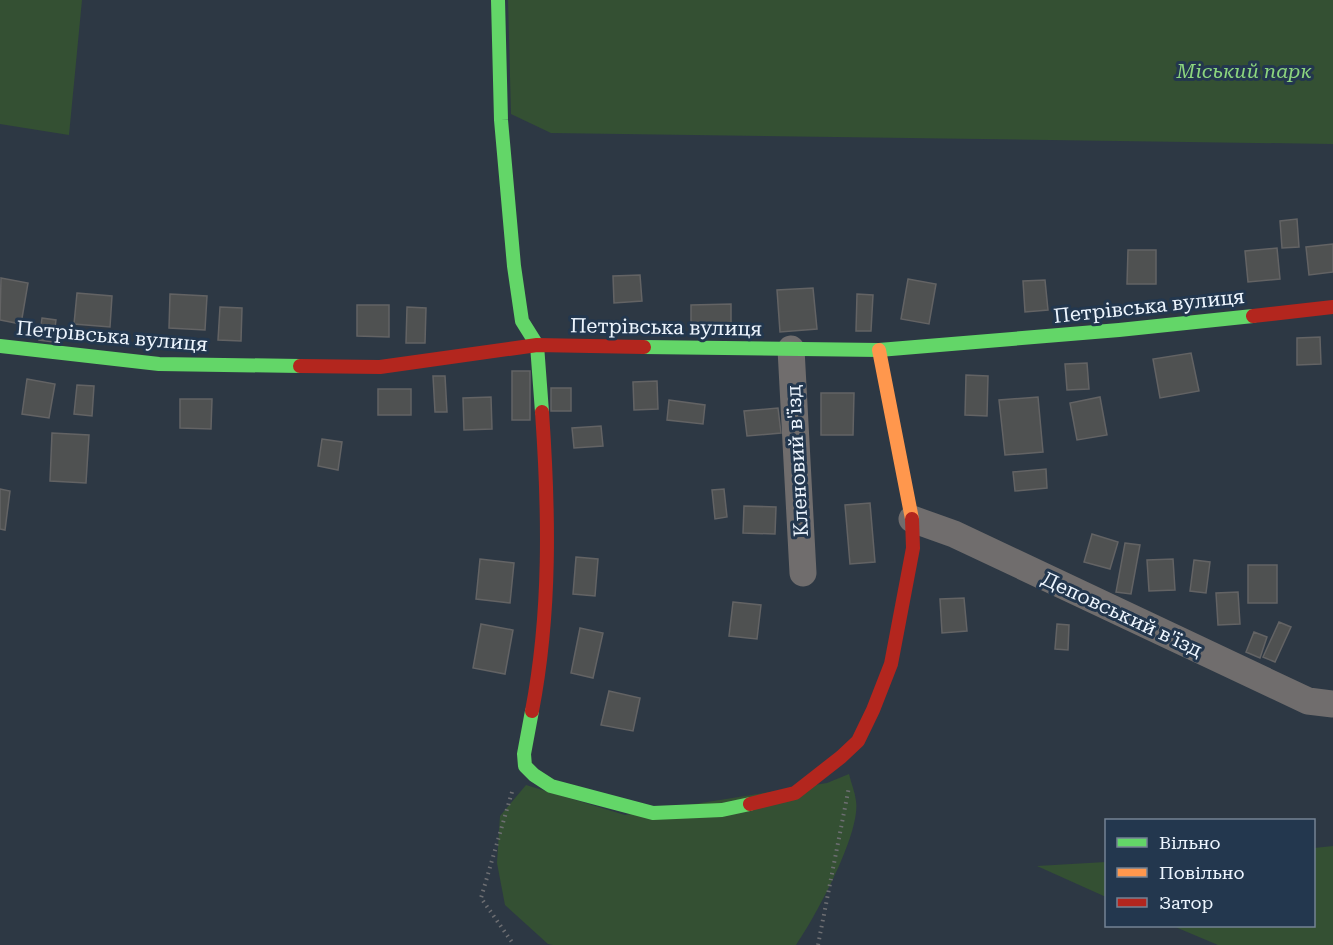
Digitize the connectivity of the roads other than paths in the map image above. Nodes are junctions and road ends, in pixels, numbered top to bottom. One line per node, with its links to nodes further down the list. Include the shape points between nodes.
1 (498, 0): 3 (street, via 501,120 513,266 522,321)
2 (1333, 307): 6 (street, Петрівська вулиця)
3 (537, 345): 4 (street, Петрівська вулиця, via 380,368 159,364); 5 (street, Петрівська вулиця); 7 (street, via 547,480 546,607 540,669 524,754 525,766 551,786 653,813 722,810 795,793 858,741 873,710 891,664 914,548)
4 (0, 346)
5 (791, 349): 6 (street, Петрівська вулиця); 8 (street, Кленовий в'їзд)
6 (879, 350): 7 (street)
7 (912, 519): 9 (street, Деповський в'їзд, via 954,534 1308,701)
8 (803, 573)
9 (1333, 704)

